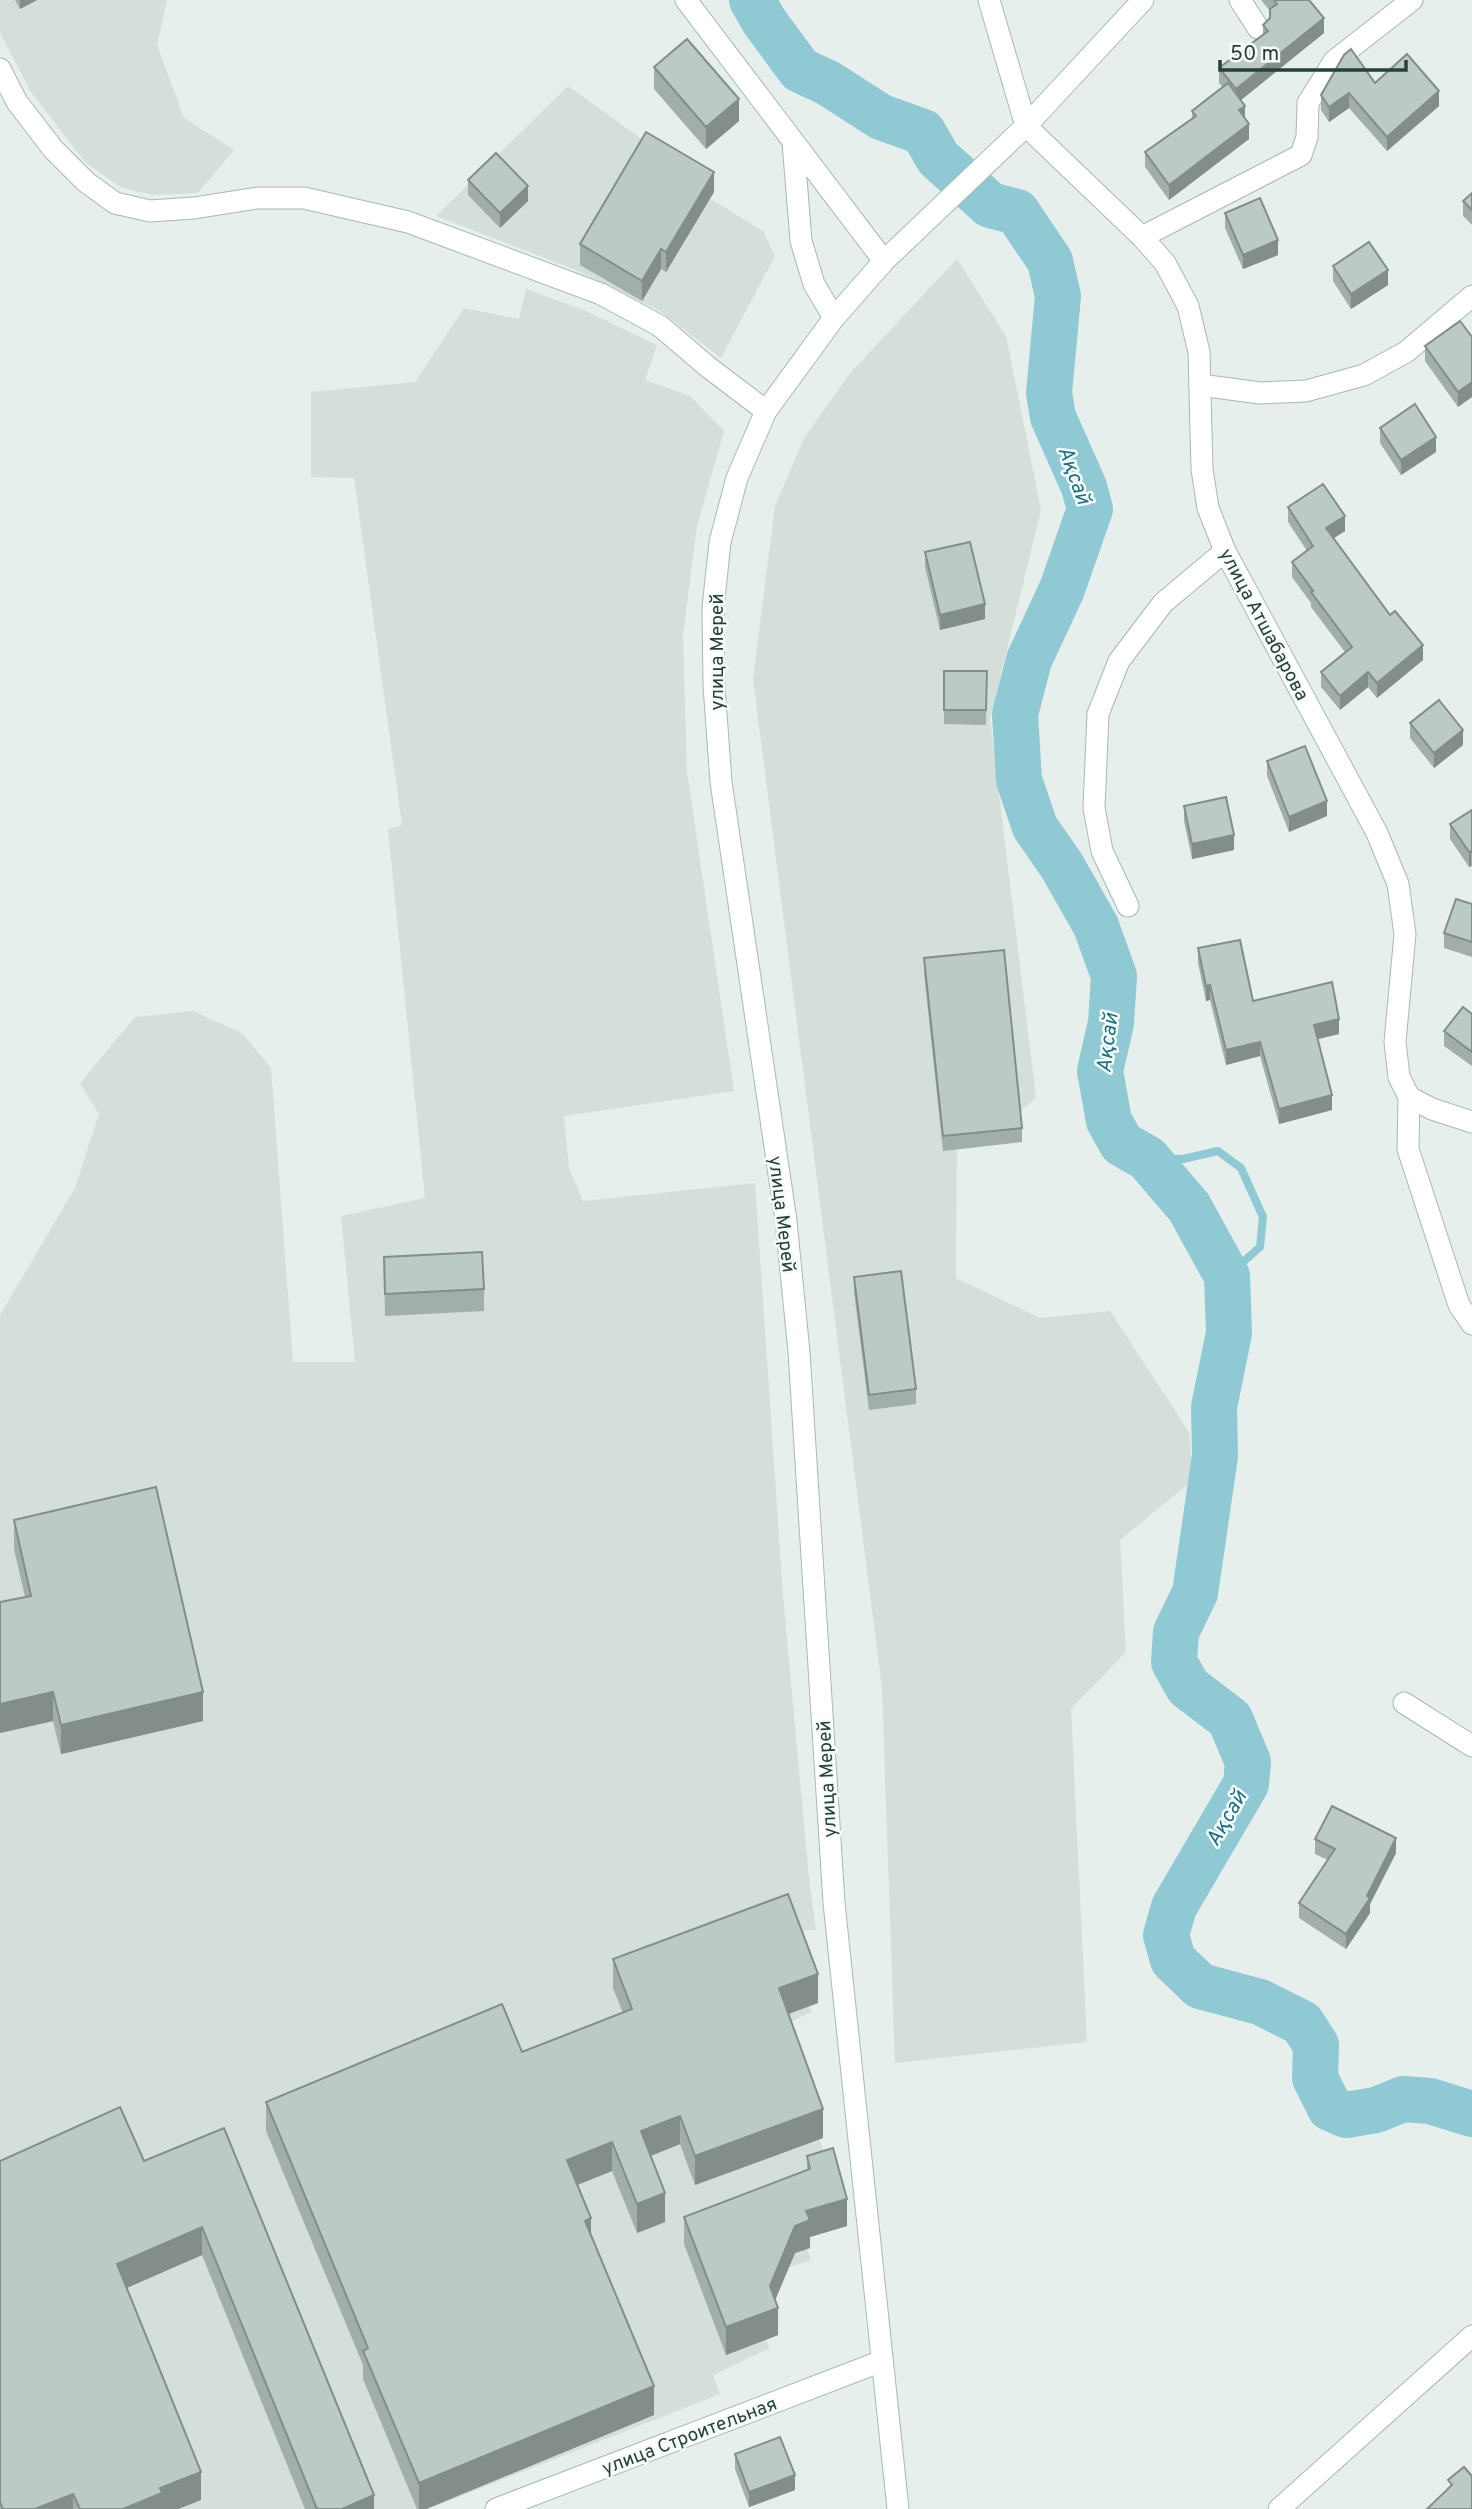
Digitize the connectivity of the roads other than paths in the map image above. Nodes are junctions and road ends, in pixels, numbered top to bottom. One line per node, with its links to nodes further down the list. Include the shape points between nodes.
1 (687, 0): 9 (street)
2 (989, 0): 8 (street)
3 (1143, 0): 8 (street)
4 (1240, 0): 6 (street)
5 (1412, 0): 10 (street, via 1334,61 1308,103 1307,137 1301,155)
6 (1258, 28)
7 (0, 69): 15 (street, via 17,102 53,149 115,203 150,211 257,198 304,198 408,222 601,294 660,326)
8 (1026, 126): 10 (street, улица Атшабарова); 11 (street, улица Мерей)
9 (793, 140): 11 (street); 13 (street, via 801,241 814,284)
10 (1142, 237): 14 (street, улица Атшабарова, via 1165,263 1188,306 1199,352)
11 (884, 261): 13 (street, улица Мерей)
12 (1472, 296): 14 (street, via 1406,352 1364,375 1306,391 1261,393)
13 (834, 318): 15 (street, улица Мерей)
14 (1200, 384): 16 (street, улица Атшабарова, via 1202,469 1208,508)
15 (766, 411): 24 (street, улица Мерей, via 737,478 720,542 713,608 714,686 722,782 786,1221 834,1903)
16 (1225, 551): 17 (street, via 1163,603 1119,661 1098,714 1094,808 1102,851); 18 (street, улица Атшабарова, via 1377,833 1398,884 1405,934 1395,1042 1399,1077)
17 (1128, 906)
18 (1409, 1097): 19 (street); 20 (street, via 1408,1149 1459,1305)
19 (1472, 1122)
20 (1472, 1324)
21 (1404, 1703): 22 (street)
22 (1472, 1746)
23 (1472, 2336): 27 (street)
24 (882, 2361): 25 (street, улица Строительная); 26 (street, улица Мерей)
25 (496, 2509)
26 (898, 2509)
27 (1279, 2509)

